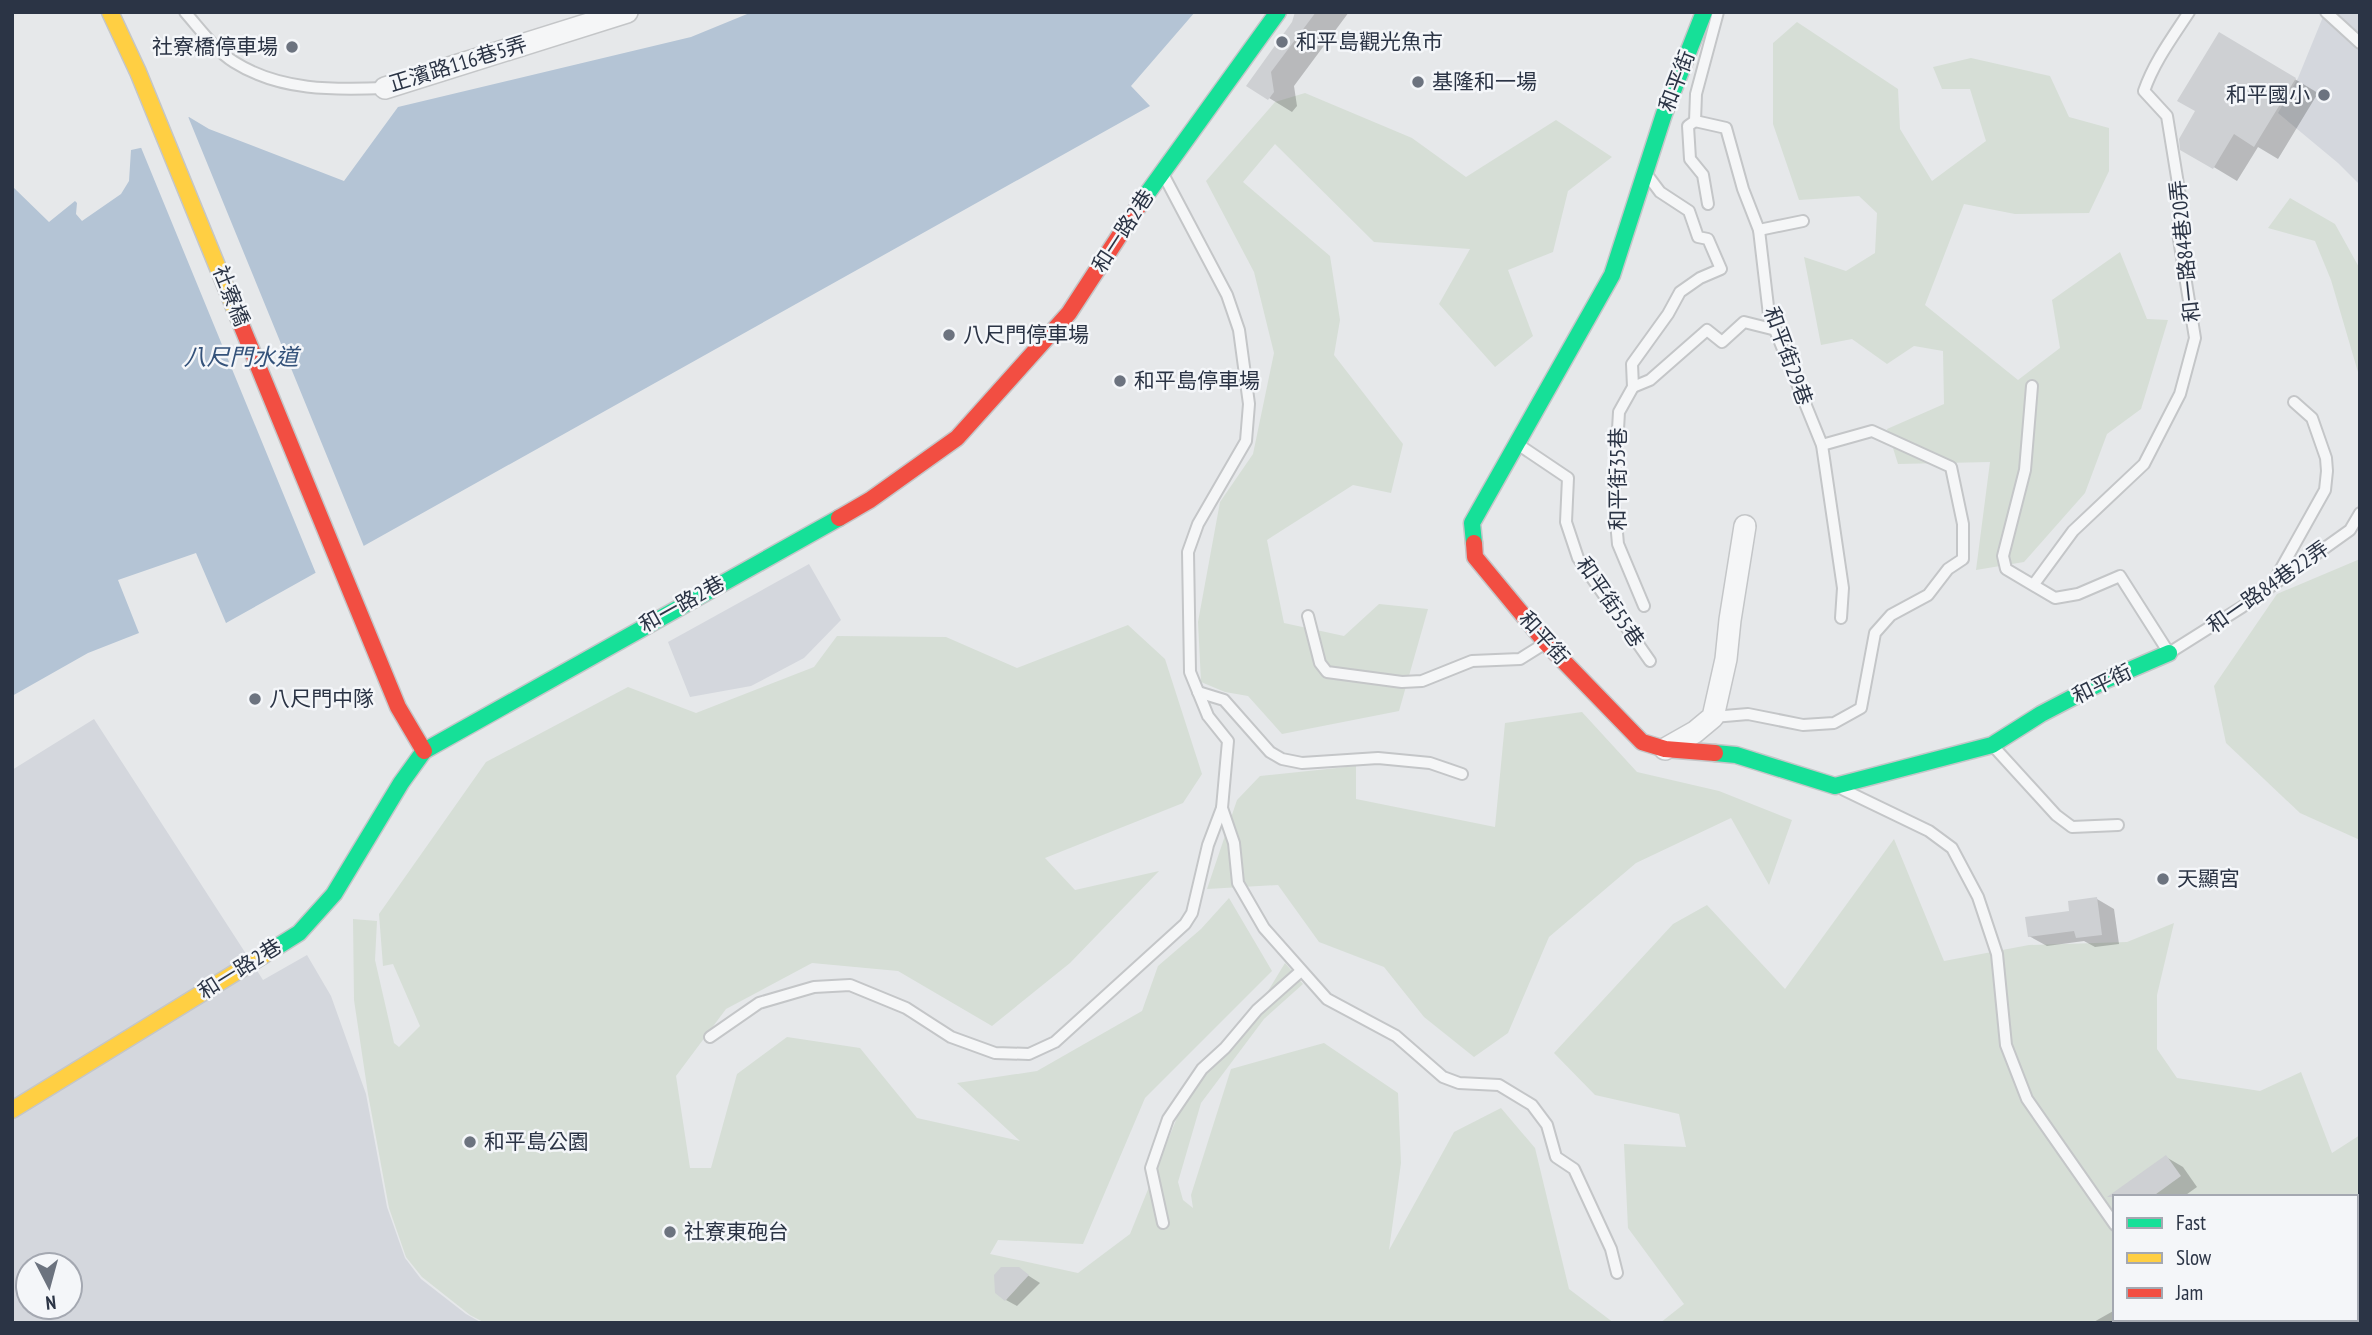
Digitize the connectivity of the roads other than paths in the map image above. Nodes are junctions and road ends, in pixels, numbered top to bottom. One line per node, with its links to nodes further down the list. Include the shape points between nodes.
1 (110, 12): 37 (street, 社寮橋, via 398,707)
2 (185, 12): 10 (lane, 正濱路116巷5弄, via 232,61 260,75 317,89)
3 (627, 12): 10 (street, 正濱路116巷5弄)
4 (1278, 12): 13 (street, 和一路2巷)
5 (1704, 12): 12 (street, 和平街)
6 (1718, 12): 11 (lane, via 1696,94)
7 (2189, 12): 25 (lane, 和一路84巷20弄, via 2163,50 2144,92 2166,116 2180,195 2179,233 2195,338 2180,394 2144,464 2073,531)
8 (2326, 12): 9 (lane)
9 (2360, 43)
10 (385, 88)
11 (1695, 121): 14 (lane, via 1688,126 1690,159 1703,175); 16 (lane, 和平街29巷, via 1726,128)
12 (1644, 171): 19 (lane, 和平街35巷, via 1660,192 1689,211 1698,237 1708,239 1721,269 1680,292 1632,364); 21 (street, 和平街, via 1612,275)
13 (1161, 172): 33 (lane, via 1227,295 1239,330 1249,404 1246,441 1198,524 1188,552 1190,672); 37 (street, 和一路2巷, via 1069,313 957,438 870,500)
14 (1708, 204)
15 (1803, 220): 16 (lane)
16 (1759, 230): 17 (lane, 和平街29巷, via 1769,315)
17 (1776, 330): 19 (lane, via 1744,322 1722,342 1707,330 1650,380); 22 (lane, 和平街29巷)
18 (2032, 386): 25 (lane, via 2025,470 2003,556 2006,569)
19 (1633, 387): 27 (lane, 和平街35巷, via 1619,412 1614,499 1618,544)
20 (2294, 402): 26 (lane, via 2312,418 2326,458 2325,490)
21 (1517, 443): 30 (street, 和平街, via 1472,523 1475,557); 32 (lane, 和平街55巷, via 1568,478 1566,522 1578,558)
22 (1822, 445): 29 (lane, 和平街29巷, via 1843,588); 34 (lane, via 1872,431 1951,467 1963,524 1963,559 1948,569 1928,595 1891,615 1875,633 1861,708 1834,723 1803,725 1748,714)
23 (2360, 513): 26 (lane, 和一路84巷22弄, via 2350,530)
24 (1745, 526): 34 (street)
25 (2034, 584): 31 (lane, via 2055,598 2078,594 2120,576)
26 (2271, 586): 31 (lane, 和一路84巷22弄)
27 (1644, 606)
28 (1308, 616): 30 (lane, via 1320,663 1327,672 1402,682 1422,681 1472,661 1520,659)
29 (1841, 618)
30 (1546, 643): 36 (street, 和平街, via 1642,742)
31 (2169, 653): 35 (street, 和平街, via 2106,680)
32 (1650, 662)
33 (1198, 692): 38 (lane, via 1224,700 1270,752 1282,759 1302,763 1378,758 1430,763); 40 (lane, via 1208,716 1228,741)
34 (1713, 717): 36 (street)
35 (1992, 745): 39 (street, 和平街); 41 (lane, via 2072,827)
36 (1665, 749): 39 (street, 和平街, via 1736,755)
37 (424, 751): 44 (street, 和一路2巷, via 334,894 299,933)
38 (1462, 774)
39 (1835, 786): 45 (lane, via 1929,831 1952,848 1978,897 1997,954 2006,1045 2027,1099)
40 (1222, 808): 42 (lane, via 1234,843 1238,883 1264,928); 43 (lane, via 1185,924 1055,1042 1038,1050 995,1053 951,1037 906,1008 850,985 814,987 759,1003)
41 (2118, 825)
42 (1301, 971): 46 (lane, via 1202,1069 1168,1119 1151,1168); 47 (lane, via 1327,999 1396,1036 1443,1077 1459,1083 1499,1085 1532,1105 1547,1125 1556,1157 1574,1169 1611,1249)
43 (710, 1037)
44 (12, 1110)
45 (2113, 1222)
46 (1163, 1223)
47 (1617, 1273)

